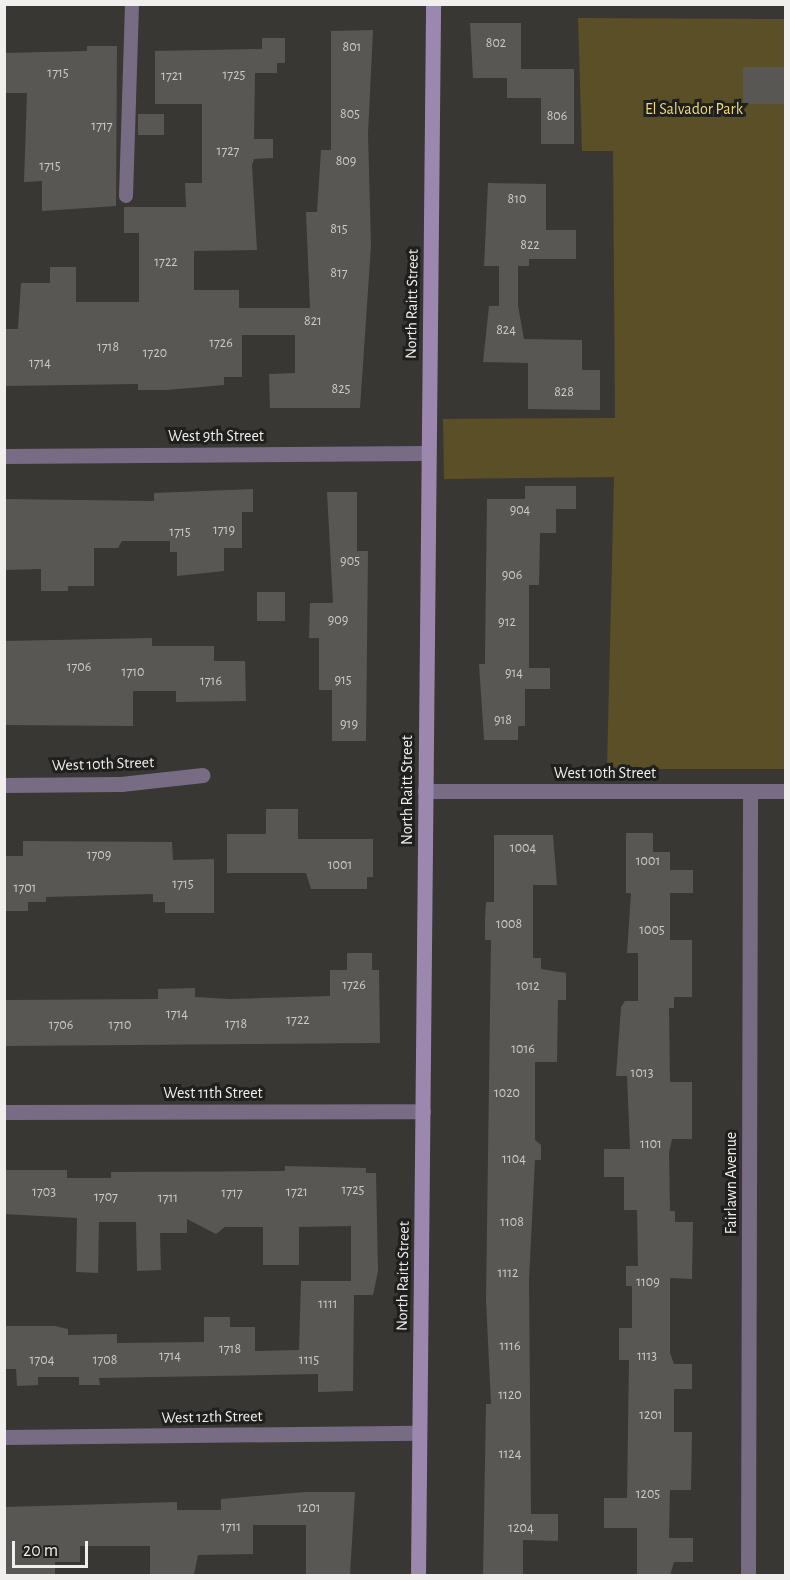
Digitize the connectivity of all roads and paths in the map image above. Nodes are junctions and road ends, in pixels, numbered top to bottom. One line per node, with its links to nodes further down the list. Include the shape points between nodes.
1 (132, 4): 3 (lane)
2 (433, 4): 4 (street, North Raitt Street)
3 (126, 196)
4 (428, 453): 5 (street, West 9th Street); 8 (street, North Raitt Street)
5 (4, 456)
6 (203, 775): 7 (street, West 10th Street, via 121,784)
7 (4, 785)
8 (425, 791): 9 (street, West 10th Street); 11 (street, North Raitt Street)
9 (750, 791): 10 (street, West 10th Street); 16 (street, Fairlawn Avenue)
10 (786, 791)
11 (423, 1111): 12 (street, West 11th Street); 13 (street, North Raitt Street)
12 (4, 1112)
13 (419, 1433): 14 (street, West 12th Street); 15 (street, North Raitt Street)
14 (4, 1437)
15 (418, 1575)
16 (748, 1575)

